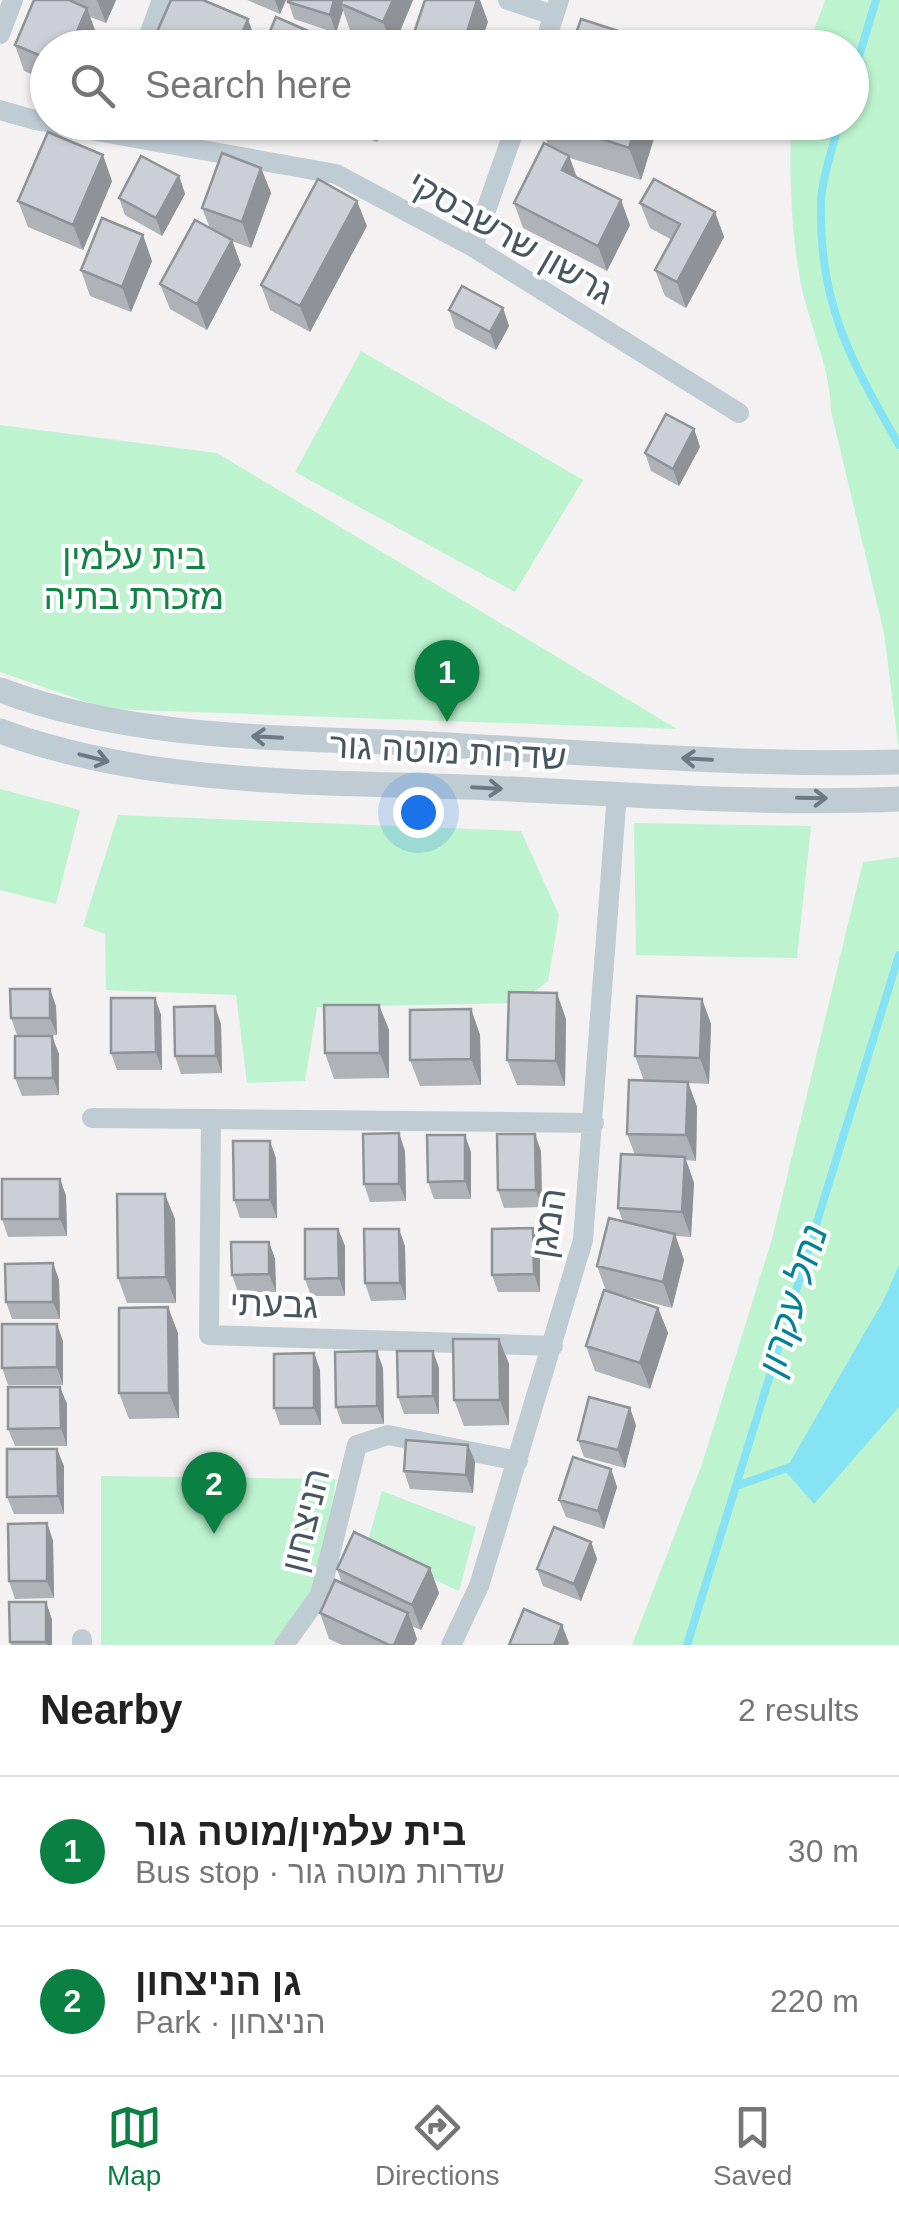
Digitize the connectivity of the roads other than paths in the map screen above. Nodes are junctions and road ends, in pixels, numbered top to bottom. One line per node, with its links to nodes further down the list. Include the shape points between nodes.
1 (14, 0): 6 (street)
2 (162, 0): 5 (street)
3 (508, 0): 4 (street)
4 (556, 8)
5 (151, 30)
6 (0, 34)
7 (0, 110): 8 (street, גרשון שרשבסקי)
8 (30, 115)
9 (172, 140): 11 (street, גרשון שרשבסקי, via 336,174)
10 (512, 140): 11 (street)
11 (473, 247): 12 (street, גרשון שרשבסקי)
12 (739, 413)
13 (0, 690): 15 (street, שדרות מוטה גור, one-way to 13, via 732,761 205,734 98,718)
14 (0, 730): 16 (street, שדרות מוטה גור, one-way to 16, via 104,761 205,775)
15 (899, 762)
16 (617, 793): 17 (street, שדרות מוטה גור, one-way to 17); 20 (street, המגן)
17 (899, 799)
18 (92, 1118): 19 (street)
19 (211, 1118): 20 (street); 21 (street, גבעתי, via 209,1335)
20 (594, 1123): 21 (street, המגן, via 583,1240)
21 (553, 1346): 22 (street, המגן)
22 (518, 1462): 23 (street, הניצחון, via 388,1436 356,1446 320,1595); 24 (street, המגן, via 479,1586)
23 (284, 1645)
24 (451, 1645)

